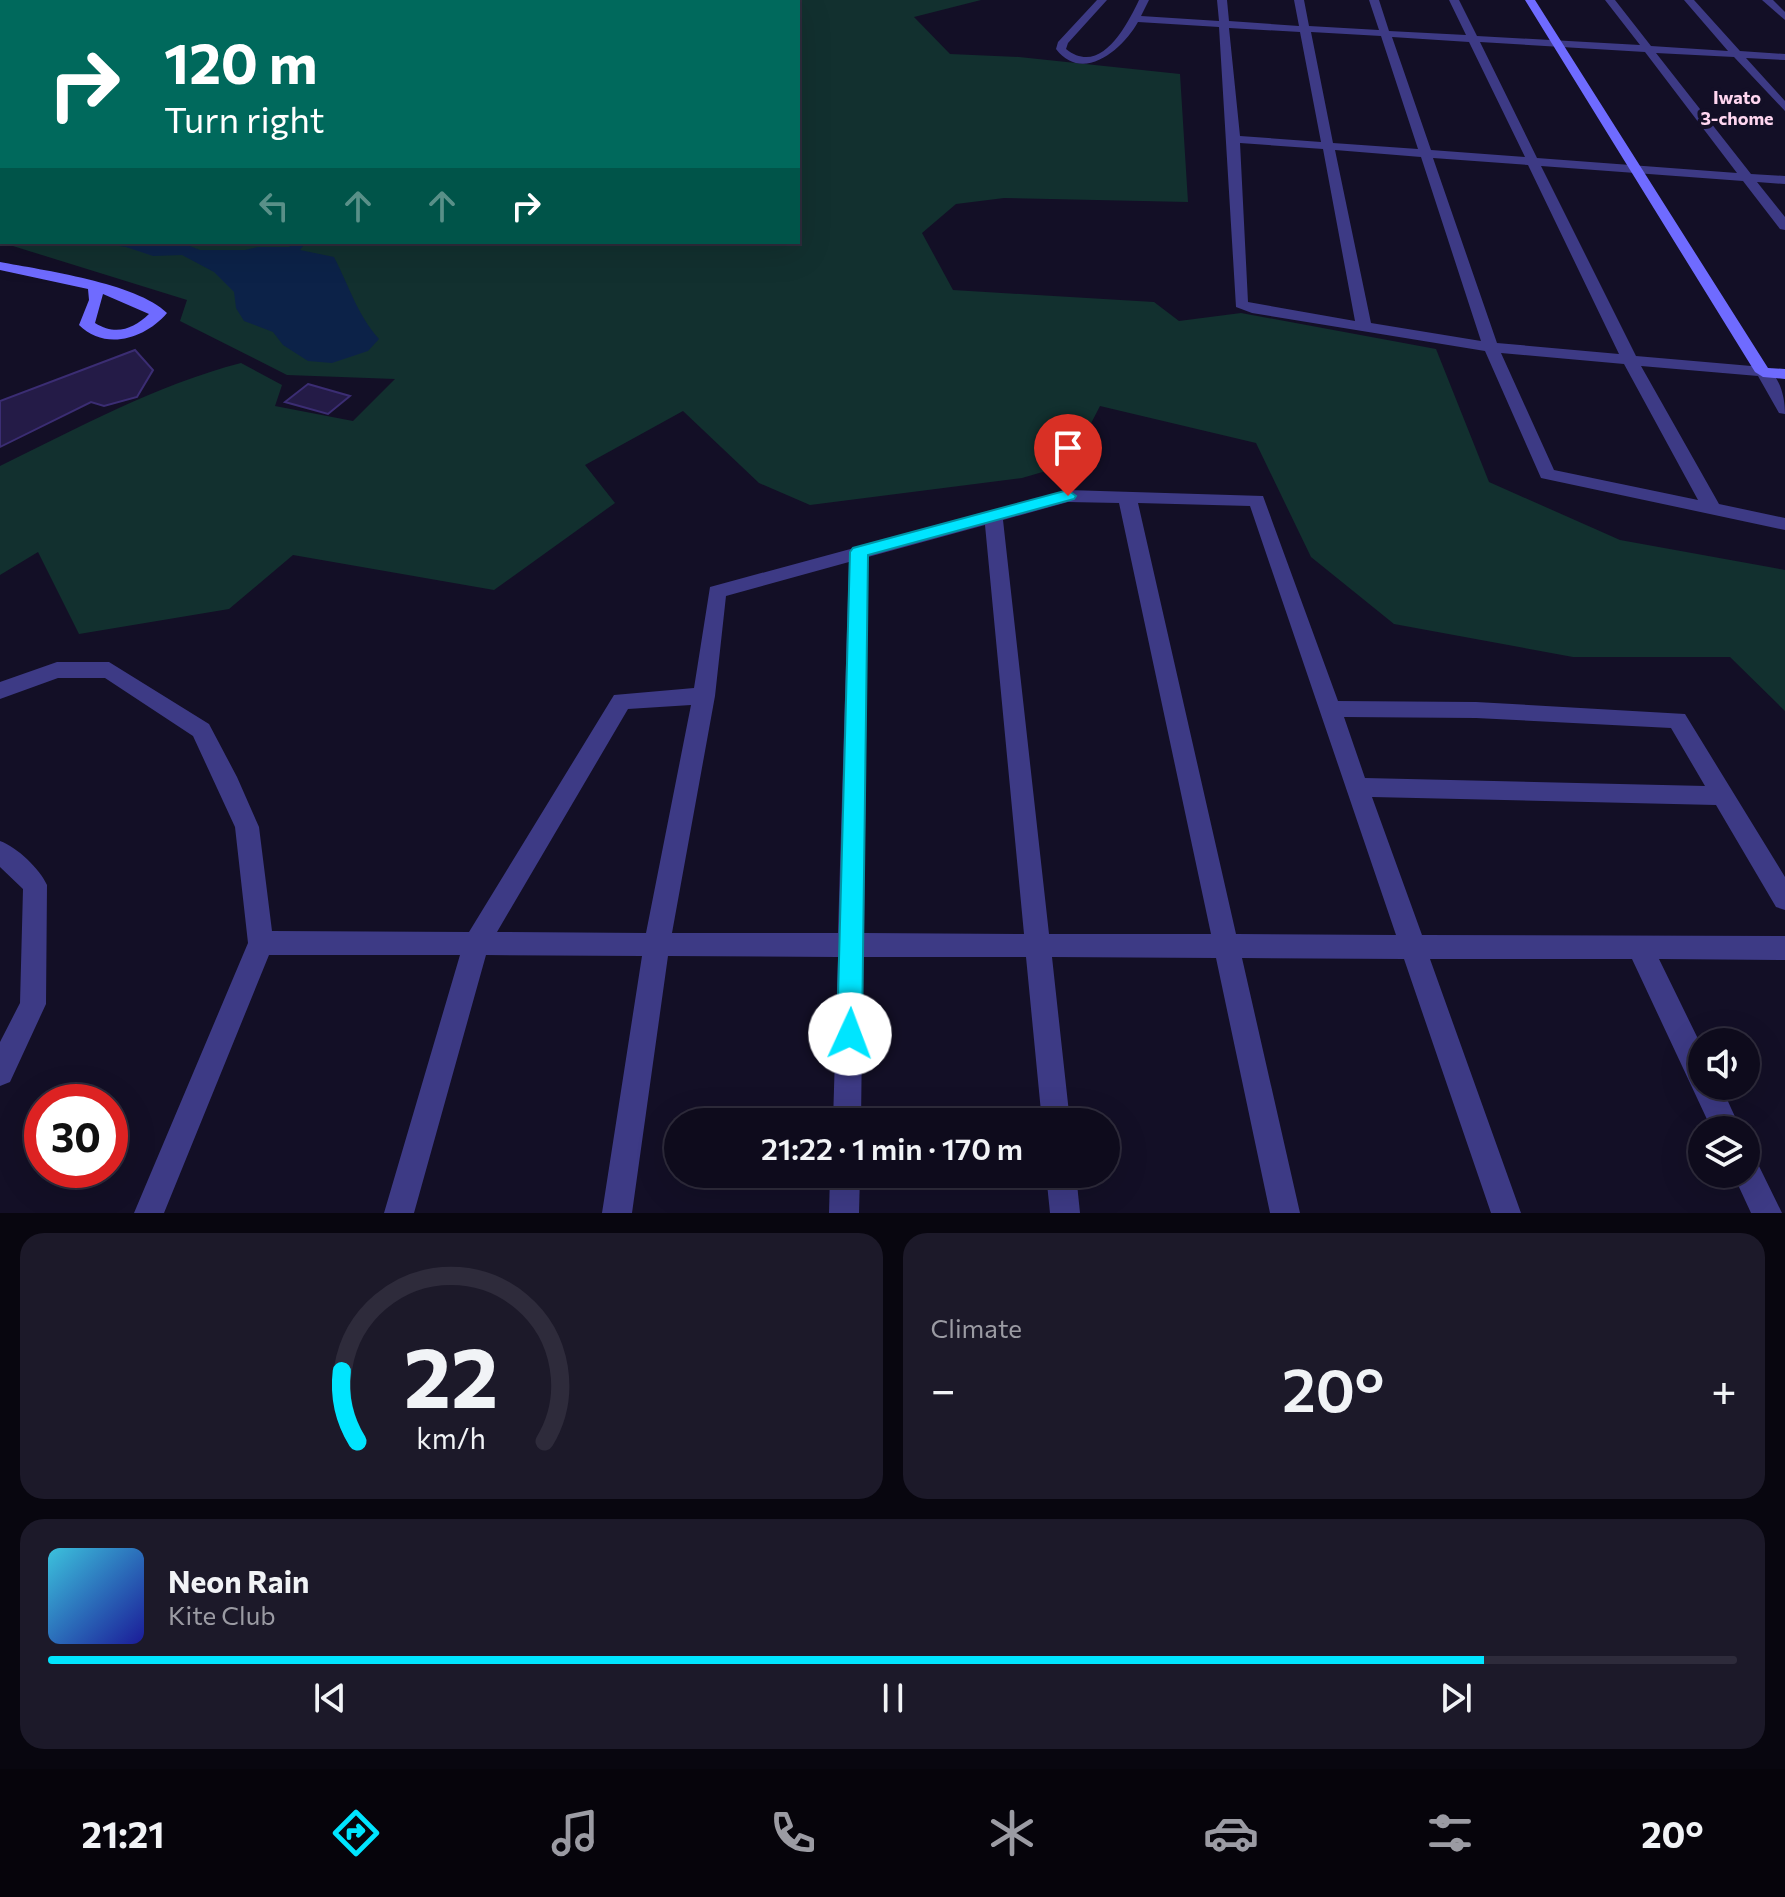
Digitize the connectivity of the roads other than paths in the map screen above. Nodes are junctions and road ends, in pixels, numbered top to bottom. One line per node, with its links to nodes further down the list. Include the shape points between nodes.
1 (1102, 0): 12 (street, via 1063,42 1067,56 1105,57)
2 (1144, 0): 12 (street)
3 (1222, 0): 13 (street)
4 (1299, 0): 14 (street)
5 (1374, 0): 15 (street)
6 (1454, 0): 16 (street)
7 (1530, 0): 17 (street)
8 (1610, 0): 18 (street)
9 (1689, 0): 19 (street)
10 (1767, 0): 11 (street)
11 (1785, 17)
12 (1135, 19): 13 (street)
13 (1225, 24): 14 (street); 22 (street)
14 (1305, 29): 15 (street); 23 (street)
15 (1385, 33): 16 (street); 24 (street)
16 (1473, 39): 17 (street); 25 (street)
17 (1556, 43): 18 (street); 26 (street)
18 (1647, 49): 19 (street); 27 (street)
19 (1737, 54): 20 (street); 21 (street)
20 (1785, 57)
21 (1785, 108)
22 (1234, 139): 23 (street); 32 (street, via 1241,304)
23 (1329, 146): 24 (street); 32 (street)
24 (1425, 154): 25 (street); 33 (street)
25 (1532, 161): 26 (street); 34 (street)
26 (1634, 169): 27 (street); 35 (street)
27 (1747, 177): 28 (street); 29 (street)
28 (1785, 180)
29 (1785, 226)
30 (0, 266): 31 (street)
31 (95, 289): 31 (street, via 142,302 159,313 145,328 115,338 96,332 87,325)
32 (1364, 327): 33 (street)
33 (1491, 347): 34 (street); 39 (street, via 1547,474)
34 (1630, 360): 35 (street); 39 (street)
35 (1763, 372): 36 (street); 37 (street)
36 (1785, 374)
37 (1785, 409)
38 (1127, 496): 40 (street, via 1068,496); 45 (street, via 1257,500); 55 (street)
39 (1712, 508): 41 (street)
40 (993, 517): 42 (street); 54 (street)
41 (1785, 524)
42 (859, 552): 44 (street, via 717,592); 53 (street)
43 (0, 691): 50 (street, via 57,670 109,670 201,730 247,827)
44 (704, 696): 51 (street, via 622,701); 52 (street)
45 (1330, 709): 46 (street); 47 (street, via 1677,720)
46 (1357, 787): 47 (street); 56 (street)
47 (1723, 796): 49 (street)
48 (0, 851): 60 (street, via 35,885 33,1004)
49 (1785, 899)
50 (261, 943): 51 (street); 66 (street)
51 (476, 944): 52 (street); 67 (street)
52 (657, 944): 53 (street); 68 (street)
53 (852, 945): 54 (street); 61 (street)
54 (1039, 946): 55 (street); 62 (street)
55 (1226, 946): 56 (street); 71 (street)
56 (1413, 947): 57 (street); 72 (street)
57 (1640, 948): 58 (street); 59 (street)
58 (1785, 948)
59 (1688, 1048)
60 (0, 1072)
61 (847, 1108)
62 (1055, 1108)
63 (845, 1188): 69 (street)
64 (1062, 1188): 70 (street)
65 (1755, 1188): 73 (street)
66 (149, 1213)
67 (399, 1213)
68 (617, 1213)
69 (844, 1213)
70 (1065, 1213)
71 (1285, 1213)
72 (1506, 1213)
73 (1767, 1213)

